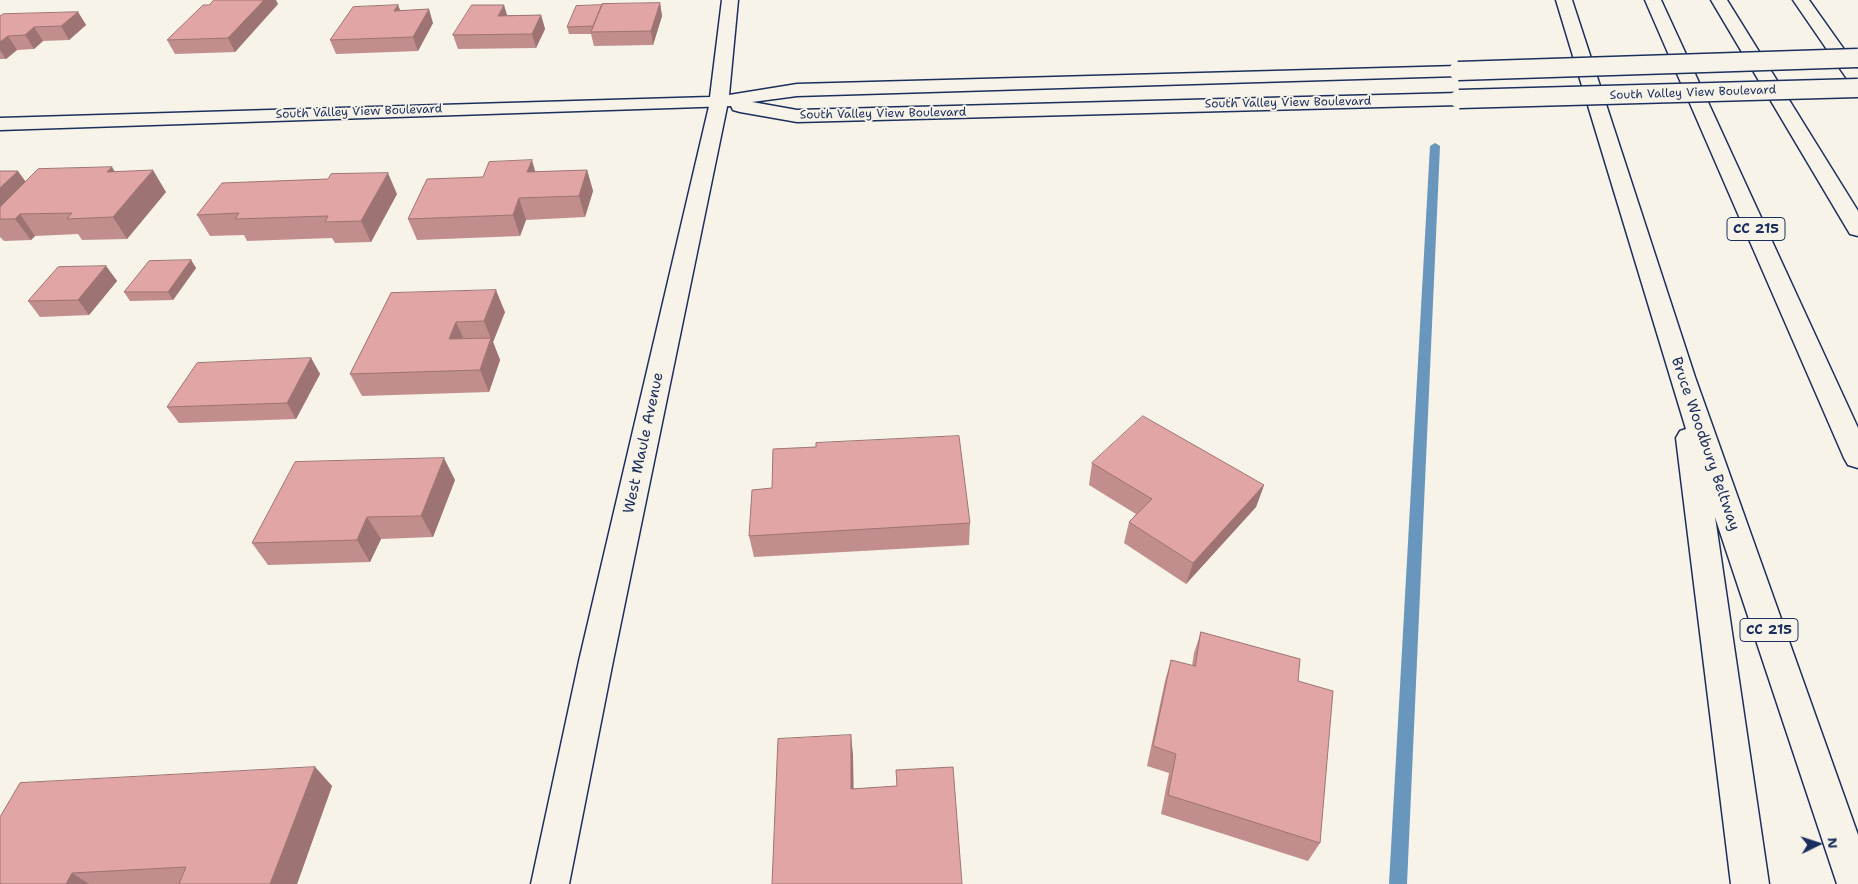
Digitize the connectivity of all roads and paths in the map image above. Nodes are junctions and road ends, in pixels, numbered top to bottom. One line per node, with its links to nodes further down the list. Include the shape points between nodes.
1 (730, 0): 9 (main road, West Maule Avenue)
2 (1564, 0): 12 (main road, Bruce Woodbury Beltway / CC 215)
3 (1653, 0): 13 (main road, CC 215)
4 (1719, 0): 11 (main road)
5 (1801, 0): 7 (main road)
6 (1858, 58): 9 (main road, South Valley View Boulevard, bridge, via 797,90)
7 (1858, 82)
8 (1858, 88): 9 (main road, South Valley View Boulevard, bridge, via 797,116)
9 (719, 102): 10 (main road, South Valley View Boulevard); 14 (main road, West Maule Avenue)
10 (0, 124)
11 (1858, 229)
12 (1682, 377): 15 (main road); 16 (main road, Bruce Woodbury Beltway / CC 215)
13 (1858, 458)
14 (550, 884)
15 (1750, 884)
16 (1856, 884)

